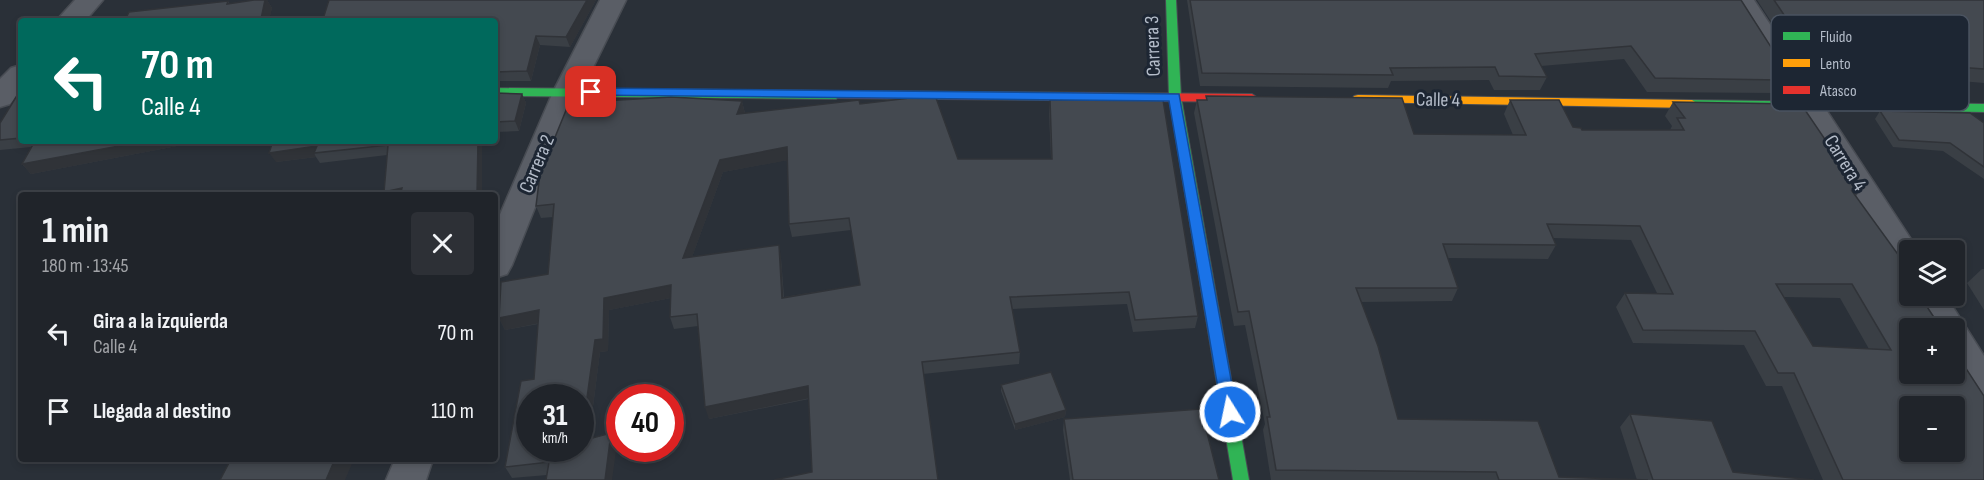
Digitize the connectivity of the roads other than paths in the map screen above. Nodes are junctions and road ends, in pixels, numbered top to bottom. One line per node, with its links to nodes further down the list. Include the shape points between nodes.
1 (90, 0): 5 (street)
2 (614, 0): 9 (street, Carrera 2)
3 (1171, 0): 11 (street, Carrera 3)
4 (1741, 0): 6 (street, Carrera 4)
5 (73, 18)
6 (1771, 47)
7 (18, 77): 10 (street)
8 (498, 92): 9 (street)
9 (567, 92): 11 (street); 21 (street, Carrera 2)
10 (0, 97)
11 (1175, 97): 12 (street); 26 (street, Carrera 3)
12 (1270, 98)
13 (1342, 99): 16 (street, Calle 4)
14 (18, 103): 15 (street)
15 (0, 104)
16 (1771, 105)
17 (1969, 108): 18 (street, Calle 4)
18 (1984, 108)
19 (1811, 111): 20 (street, Carrera 4)
20 (1899, 249)
21 (498, 258)
22 (1965, 356): 23 (street)
23 (1984, 389)
24 (413, 462): 25 (street)
25 (406, 480)
26 (1241, 480)

